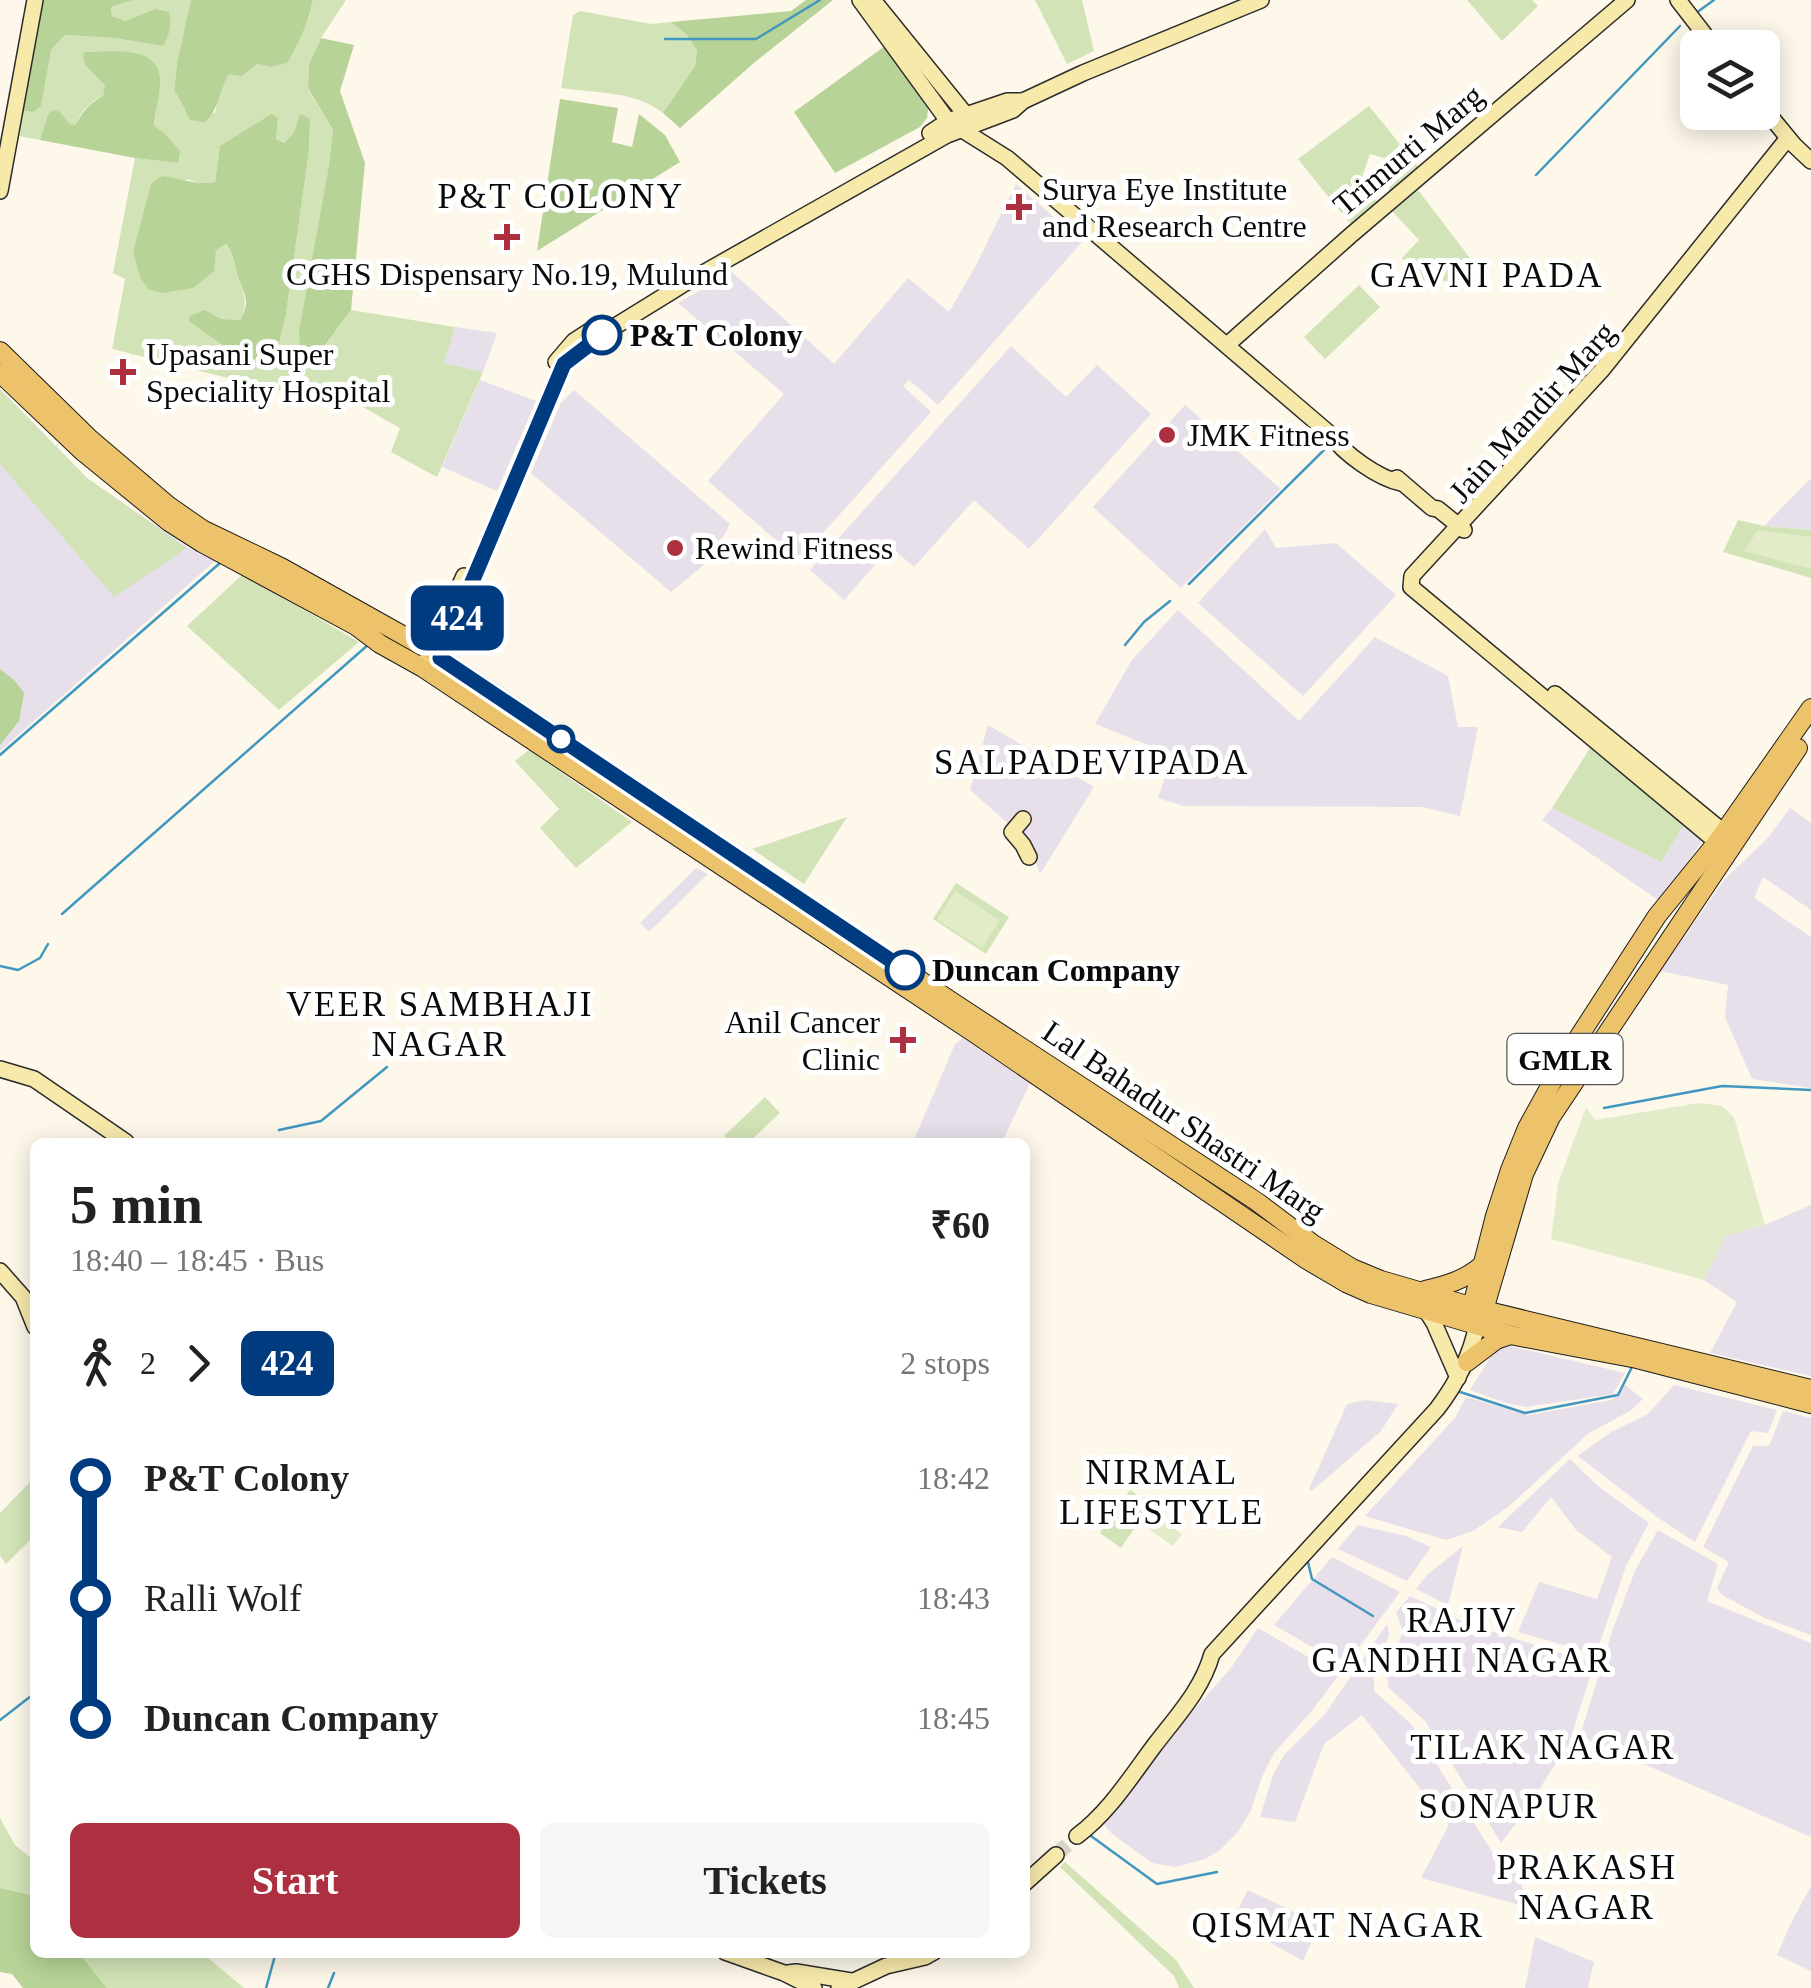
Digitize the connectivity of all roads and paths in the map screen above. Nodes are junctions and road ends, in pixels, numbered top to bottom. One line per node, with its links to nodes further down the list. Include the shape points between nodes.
1 (36, 0): 14 (street)
2 (860, 0): 8 (street, via 911,70)
3 (873, 0): 8 (street)
4 (1261, 0): 10 (street, via 1083,73 1013,110)
5 (1627, 0): 15 (street, Trimurti Marg)
6 (1678, 0): 7 (street)
7 (1701, 30)
8 (936, 91): 9 (street); 10 (street)
9 (948, 120): 10 (street); 18 (street, via 574,341 549,374)
10 (968, 123): 15 (street); 18 (street, via 593,340 564,364)
11 (1780, 128): 12 (street)
12 (1791, 142): 13 (street); 19 (street, Jain Mandir Marg, via 1595,383)
13 (1811, 161)
14 (0, 191)
15 (1227, 345): 19 (street, via 1330,434 1392,472)
16 (0, 351): 20 (main road, Lal Bahadur Shastri Marg, via 169,506)
17 (0, 373): 20 (main road, Lal Bahadur Shastri Marg, via 169,522 380,644)
18 (498, 510): 20 (street)
19 (1456, 532): 24 (street, Jain Mandir Marg, via 1430,560 1424,587)
20 (433, 658): 31 (main road, Lal Bahadur Shastri Marg, via 1256,1201 1346,1283 1371,1294)
21 (1811, 708): 24 (main road, GMLR)
22 (1811, 728): 24 (main road, GMLR)
23 (1023, 819): 25 (street, via 1012,832)
24 (1726, 841): 28 (main road, GMLR, via 1552,1117)
25 (1029, 857)
26 (0, 1069): 27 (street, via 34,1078)
27 (120, 1138)
28 (1502, 1219): 29 (main road, GMLR); 32 (main road, GMLR)
29 (1482, 1266): 31 (main road); 32 (main road, GMLR)
30 (0, 1271): 33 (street)
31 (1422, 1300): 32 (main road, Lal Bahadur Shastri Marg); 35 (street)
32 (1478, 1313): 34 (main road, Lal Bahadur Shastri Marg); 35 (street); 36 (main road, Lal Bahadur Shastri Marg)
33 (30, 1314)
34 (1510, 1335): 35 (main road); 37 (main road, Lal Bahadur Shastri Marg)
35 (1462, 1370): 38 (street, via 1434,1414 1212,1654 1196,1691 1119,1794)
36 (1811, 1389)
37 (1811, 1404)
38 (1077, 1836)
39 (1056, 1855): 40 (street)
40 (1030, 1878)
41 (742, 1958): 43 (street)
42 (922, 1958): 44 (street)
43 (784, 1973): 44 (street); 45 (street)
44 (846, 1984)
45 (814, 1988)

